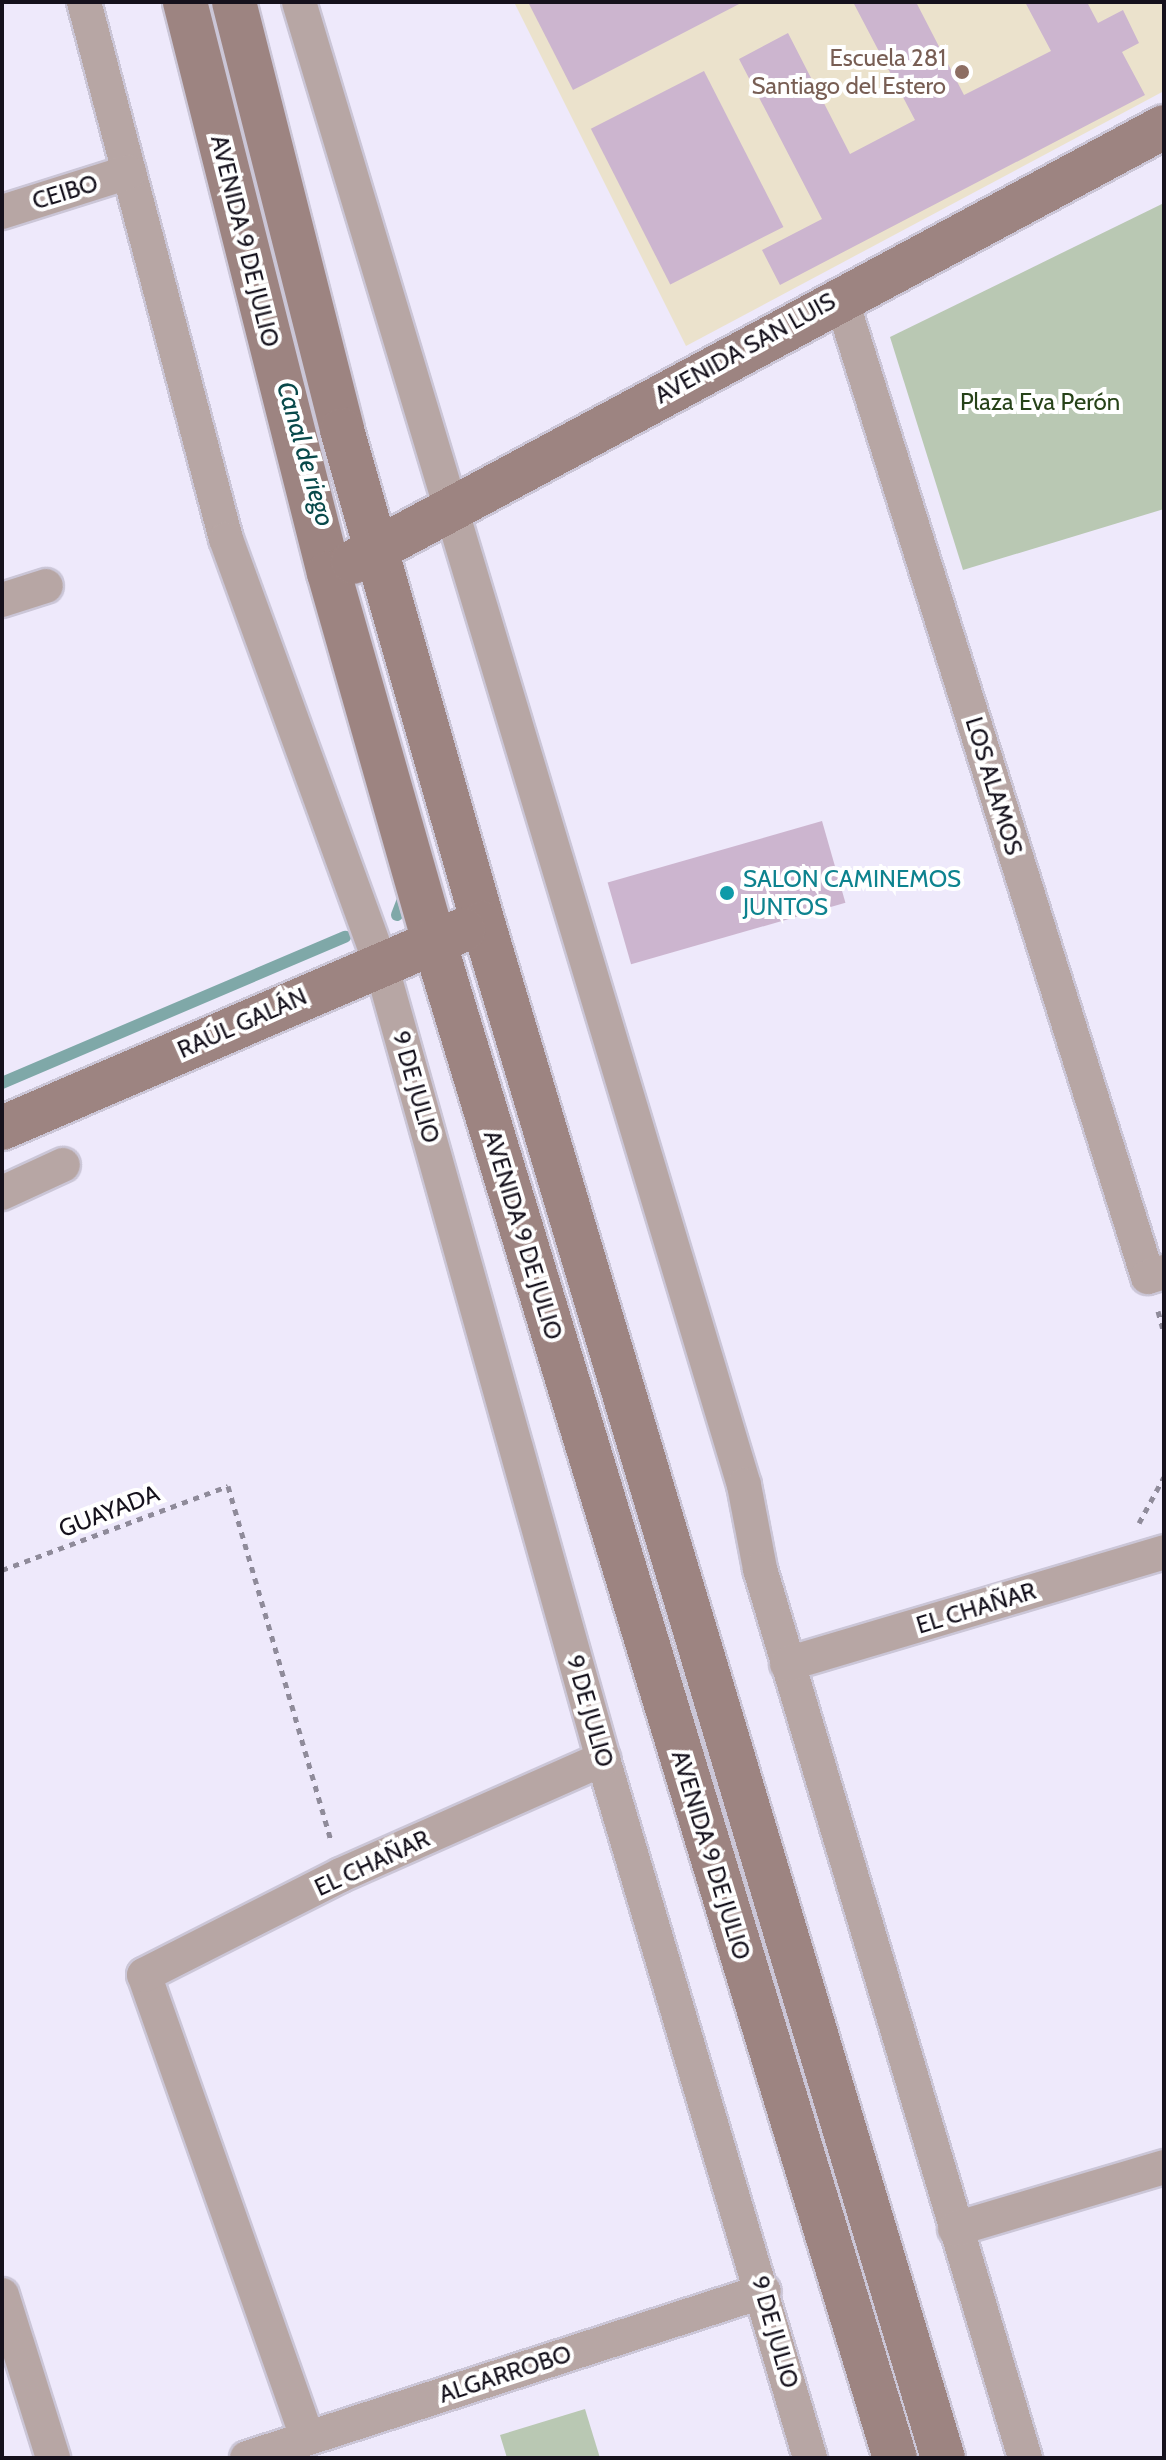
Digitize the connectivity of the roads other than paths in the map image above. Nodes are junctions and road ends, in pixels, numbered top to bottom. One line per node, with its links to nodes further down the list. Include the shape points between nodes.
1 (84, 2): 6 (street, 9 DE JULIO)
2 (185, 2): 11 (main road, AVENIDA 9 DE JULIO)
3 (234, 2): 10 (main road)
4 (299, 2): 9 (street)
5 (1164, 127): 8 (main road, AVENIDA SAN LUIS)
6 (129, 172): 7 (street, CEIBO); 16 (street, 9 DE JULIO, via 226,539)
7 (2, 212)
8 (840, 295): 9 (main road, AVENIDA SAN LUIS); 20 (street, LOS ALAMOS)
9 (450, 511): 10 (main road, AVENIDA SAN LUIS); 22 (street, via 744,1485)
10 (378, 550): 11 (main road, AVENIDA SAN LUIS); 14 (main road)
11 (329, 573): 15 (main road, AVENIDA 9 DE JULIO)
12 (46, 586): 13 (street)
13 (2, 600)
14 (483, 923): 15 (main road, RAÚL GALÁN); 33 (main road)
15 (434, 941): 16 (main road, RAÚL GALÁN); 32 (main road, AVENIDA 9 DE JULIO)
16 (380, 961): 17 (main road, RAÚL GALÁN); 23 (street, 9 DE JULIO)
17 (2, 1128)
18 (63, 1165): 19 (street)
19 (2, 1193)
20 (1156, 1275)
21 (1164, 1552): 22 (street, EL CHAÑAR)
22 (787, 1664): 25 (street)
23 (603, 1759): 26 (street, 9 DE JULIO); 28 (street, EL CHAÑAR, via 341,1875 144,1975)
24 (1164, 2167): 25 (street)
25 (955, 2229): 34 (street)
26 (764, 2291): 28 (street, ALGARROBO); 31 (street, 9 DE JULIO)
27 (2, 2295): 29 (street)
28 (307, 2437): 30 (street, ALGARROBO)
29 (53, 2458)
30 (247, 2458)
31 (810, 2458)
32 (895, 2458)
33 (943, 2458)
34 (1025, 2458)

